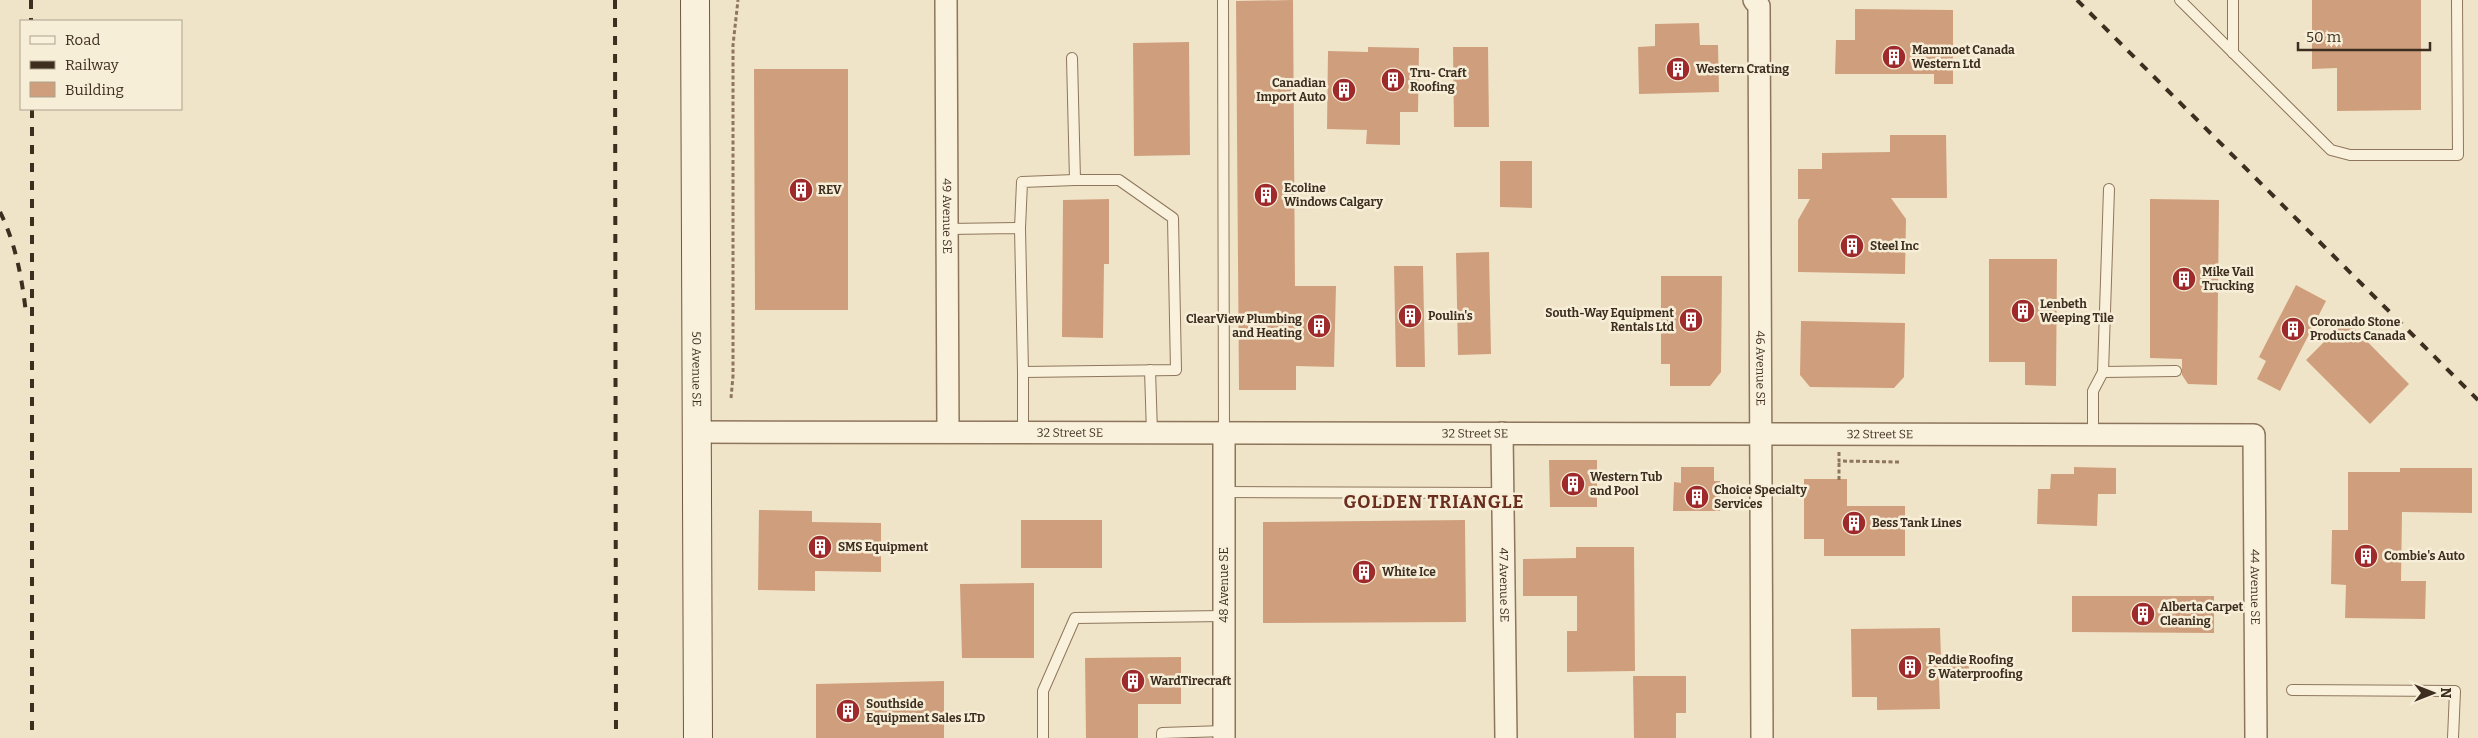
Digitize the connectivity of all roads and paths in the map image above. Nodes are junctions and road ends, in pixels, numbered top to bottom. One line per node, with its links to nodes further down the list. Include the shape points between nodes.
1 (696, 0): 20 (street, 50 Avenue SE)
2 (738, 0): 19 (path, via 733,45 734,376)
3 (946, 0): 14 (street, 49 Avenue SE)
4 (1223, 0): 24 (lane)
5 (1754, 0): 26 (street, 46 Avenue SE, via 1759,6)
6 (2180, 0): 9 (lane)
7 (2233, 0): 9 (lane)
8 (2457, 0): 9 (lane, via 2458,155 2350,155 2331,150)
9 (2233, 53)
10 (1072, 58): 11 (lane)
11 (1075, 180): 13 (lane, via 1022,182); 15 (lane, via 1119,180 1173,218 1176,370)
12 (2109, 189): 18 (lane)
13 (1020, 228): 14 (lane); 17 (lane)
14 (947, 229): 21 (street, 49 Avenue SE)
15 (1150, 370): 17 (lane); 23 (lane)
16 (2176, 371): 18 (lane)
17 (1023, 372): 22 (lane)
18 (2103, 372): 27 (lane, via 2094,391)
19 (731, 398)
20 (696, 432): 21 (street, 32 Street SE); 38 (street, 50 Avenue SE)
21 (948, 432): 22 (street, 32 Street SE)
22 (1023, 432): 23 (street, 32 Street SE)
23 (1152, 433): 24 (street, 32 Street SE)
24 (1224, 433): 25 (street, 32 Street SE); 33 (street, 48 Avenue SE)
25 (1502, 433): 26 (street, 32 Street SE); 34 (street, 47 Avenue SE)
26 (1761, 434): 27 (street, 32 Street SE); 42 (street, 46 Avenue SE)
27 (2093, 434): 28 (street, 32 Street SE)
28 (2254, 435): 43 (street, 44 Avenue SE)
29 (1839, 446): 30 (path)
30 (1839, 461): 31 (path); 32 (path)
31 (1900, 462)
32 (1839, 480)
33 (1224, 492): 34 (lane); 35 (street, 48 Avenue SE)
34 (1503, 493): 41 (street, 47 Avenue SE)
35 (1224, 616): 37 (street, 48 Avenue SE); 39 (lane, via 1075,618 1043,691)
36 (2292, 690): 44 (lane, via 2455,691)
37 (1224, 734): 40 (lane, via 1162,733)
38 (698, 738)
39 (1043, 738)
40 (1162, 738)
41 (1506, 738)
42 (1762, 738)
43 (2256, 738)
44 (2453, 738)

